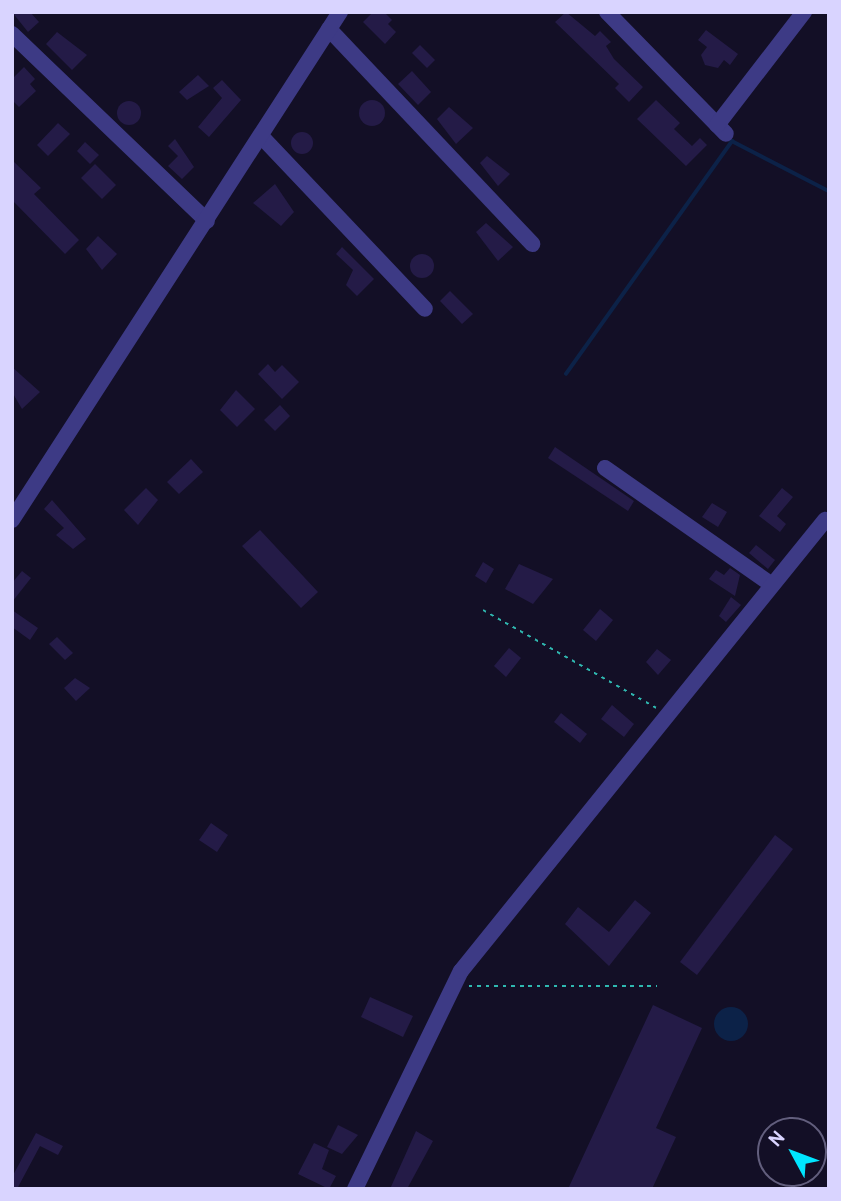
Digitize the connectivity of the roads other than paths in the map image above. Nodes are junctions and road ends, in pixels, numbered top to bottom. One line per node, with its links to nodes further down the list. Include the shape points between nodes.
1 (340, 12): 4 (street)
2 (607, 12): 3 (street, via 722,129)
3 (804, 12)
4 (329, 29): 6 (street); 8 (street)
5 (12, 34): 7 (street)
6 (261, 136): 7 (street); 9 (street)
7 (207, 221): 11 (street)
8 (533, 244)
9 (425, 309)
10 (605, 468): 13 (street)
11 (12, 520)
12 (825, 520): 13 (street)
13 (772, 585): 14 (street, via 448,991)
14 (355, 1189)

